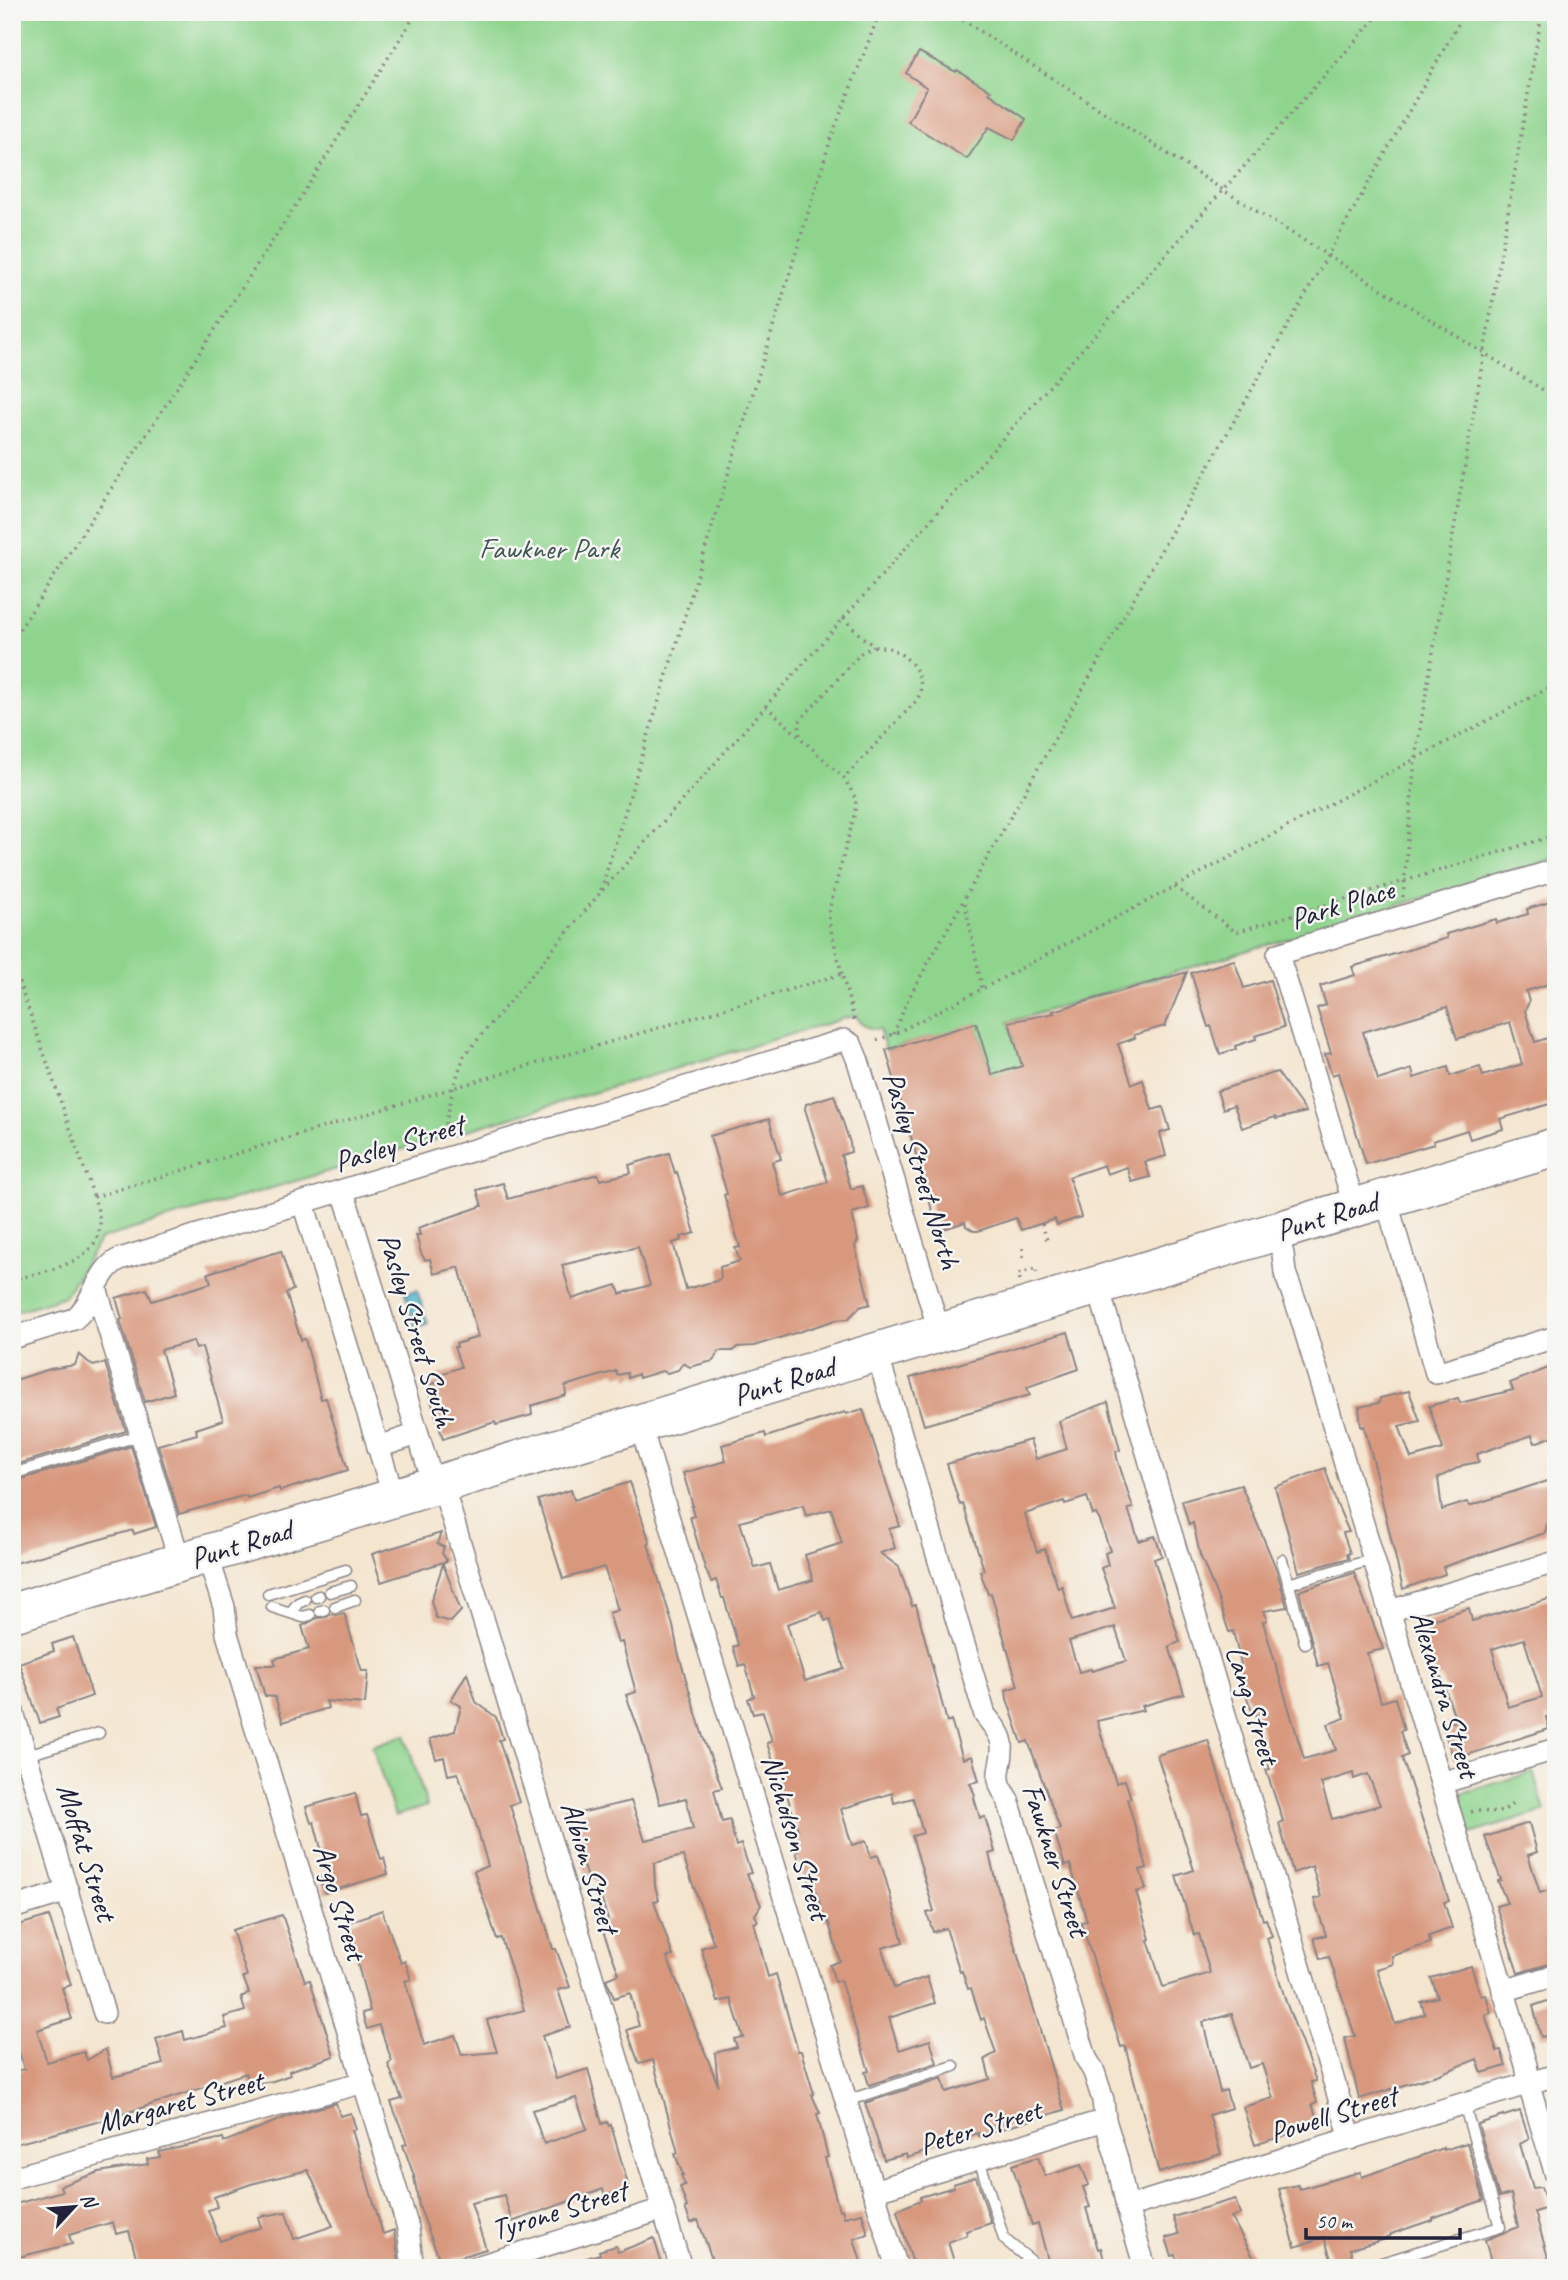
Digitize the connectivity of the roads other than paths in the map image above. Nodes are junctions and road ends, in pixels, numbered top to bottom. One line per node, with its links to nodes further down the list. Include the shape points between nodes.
1 (1556, 870): 6 (street, Park Place, via 1278,954)
2 (831, 1044): 4 (street, Pasley Street); 10 (street, Pasley Street North, via 848,1041 854,1051)
3 (1556, 1147): 6 (highway, Punt Road)
4 (343, 1191): 5 (street, Pasley Street); 15 (street, Pasley Street South)
5 (303, 1203): 9 (street, Pasley Street, via 120,1259); 17 (street)
6 (1370, 1203): 7 (highway, Punt Road); 11 (street, via 1436,1373)
7 (1276, 1232): 8 (highway, Punt Road); 22 (street, Alexandra Street, via 1284,1273)
8 (1098, 1287): 10 (highway, Punt Road); 52 (street, Lang Street)
9 (96, 1288): 12 (street, Pasley Street, via 74,1319); 16 (street, Argo Street)
10 (940, 1334): 13 (highway, Punt Road)
11 (1556, 1337)
12 (12, 1338)
13 (877, 1353): 14 (highway, Punt Road); 51 (street, Fawkner Street, via 985,1715 999,1734 1002,1745 997,1776 1009,1800 1086,2058 1103,2100)
14 (640, 1424): 19 (highway, Punt Road); 49 (street, Nicholson Street)
15 (418, 1434): 17 (street); 19 (street, Pasley Street South)
16 (141, 1436): 18 (lane); 21 (street, Argo Street)
17 (378, 1447): 20 (street)
18 (12, 1474)
19 (438, 1485): 20 (highway, Punt Road); 58 (street, Albion Street)
20 (394, 1498): 21 (highway, Punt Road)
21 (194, 1558): 33 (highway, Punt Road); 47 (street, Argo Street, via 224,1607 227,1634)
22 (1374, 1559): 26 (lane); 31 (street, Alexandra Street)
23 (1282, 1560): 26 (lane)
24 (1556, 1562): 31 (street)
25 (346, 1570): 28 (lane)
26 (1288, 1584): 34 (lane)
27 (351, 1586): 32 (lane, via 298,1603)
28 (268, 1594)
29 (355, 1601): 32 (lane, via 303,1617)
30 (272, 1607): 32 (lane)
31 (1389, 1611): 39 (street, Alexandra Street)
32 (291, 1612)
33 (12, 1613)
34 (1305, 1643)
35 (12, 1709): 38 (street, Moffat Street)
36 (99, 1733): 38 (lane)
37 (1556, 1749): 39 (street)
38 (24, 1763): 40 (street, Moffat Street)
39 (1441, 1783): 43 (street, Alexandra Street)
40 (68, 1891): 41 (street); 44 (street, Moffat Street)
41 (12, 1908)
42 (1556, 1975): 43 (street)
43 (1503, 1991): 48 (street, Alexandra Street)
44 (104, 2013)
45 (954, 2066): 49 (lane)
46 (1556, 2075): 48 (street, Powell Street)
47 (364, 2082): 55 (street, Margaret Street); 60 (street, Argo Street, via 408,2228)
48 (1530, 2083): 50 (street, Powell Street); 54 (street, Alexandra Street)
49 (846, 2101): 56 (street, Nicholson Street)
50 (1464, 2104): 52 (street, Powell Street); 59 (lane, via 1500,2228)
51 (1105, 2120): 53 (street, Peter Street); 57 (street, Fawkner Street)
52 (1351, 2139): 57 (street, Powell Street)
53 (979, 2159): 56 (street, Peter Street); 64 (lane, via 1004,2239 1031,2261)
54 (1556, 2175)
55 (12, 2178)
56 (873, 2191): 63 (street, Nicholson Street)
57 (1127, 2207): 65 (street, Fawkner Street)
58 (663, 2209): 61 (street, Tyrone Street); 62 (street, Albion Street)
59 (1375, 2265)
60 (415, 2268)
61 (472, 2268)
62 (681, 2268)
63 (897, 2268)
64 (1033, 2268)
65 (1145, 2268)

